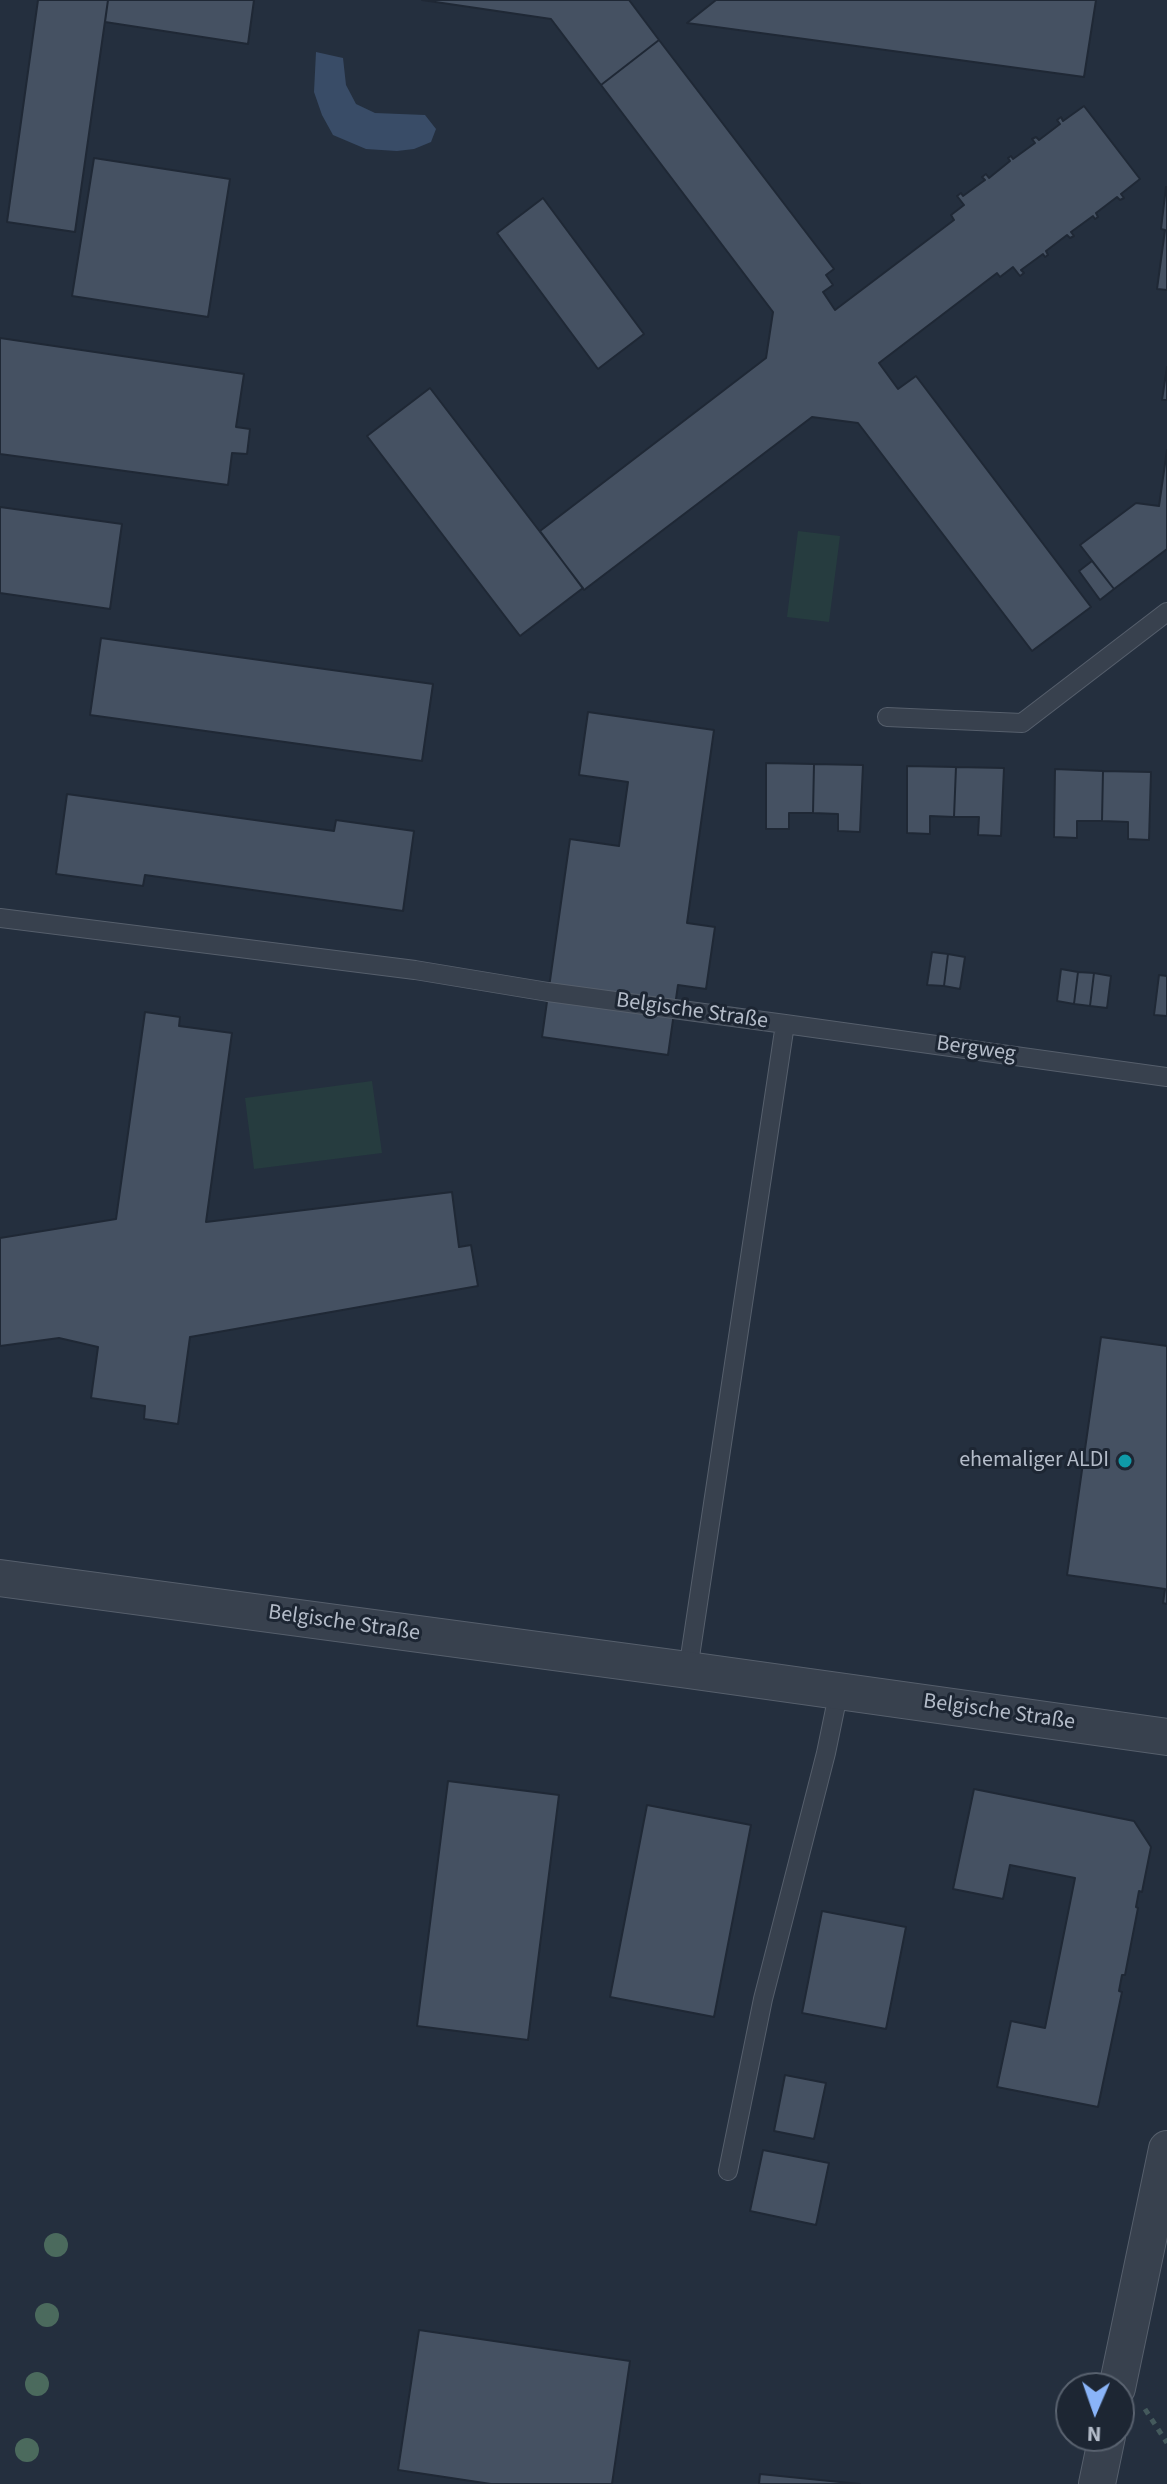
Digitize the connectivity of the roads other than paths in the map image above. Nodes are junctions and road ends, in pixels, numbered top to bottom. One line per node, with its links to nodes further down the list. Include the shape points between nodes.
1 (1167, 612): 2 (lane, via 1022,723)
2 (887, 717)
3 (0, 918): 4 (lane, Belgische Straße, via 415,970)
4 (785, 1024): 5 (lane, Bergweg); 7 (lane, Belgische Straße)
5 (1167, 1077)
6 (0, 1578): 7 (street, Belgische Straße)
7 (688, 1670): 8 (street, Belgische Straße)
8 (839, 1690): 9 (street, Belgische Straße); 11 (lane, via 763,1999)
9 (1167, 1737)
10 (1167, 2149): 12 (street)
11 (728, 2171)
12 (1154, 2278): 13 (street)
13 (1122, 2372)
14 (1104, 2452): 15 (street)
15 (1097, 2484)

